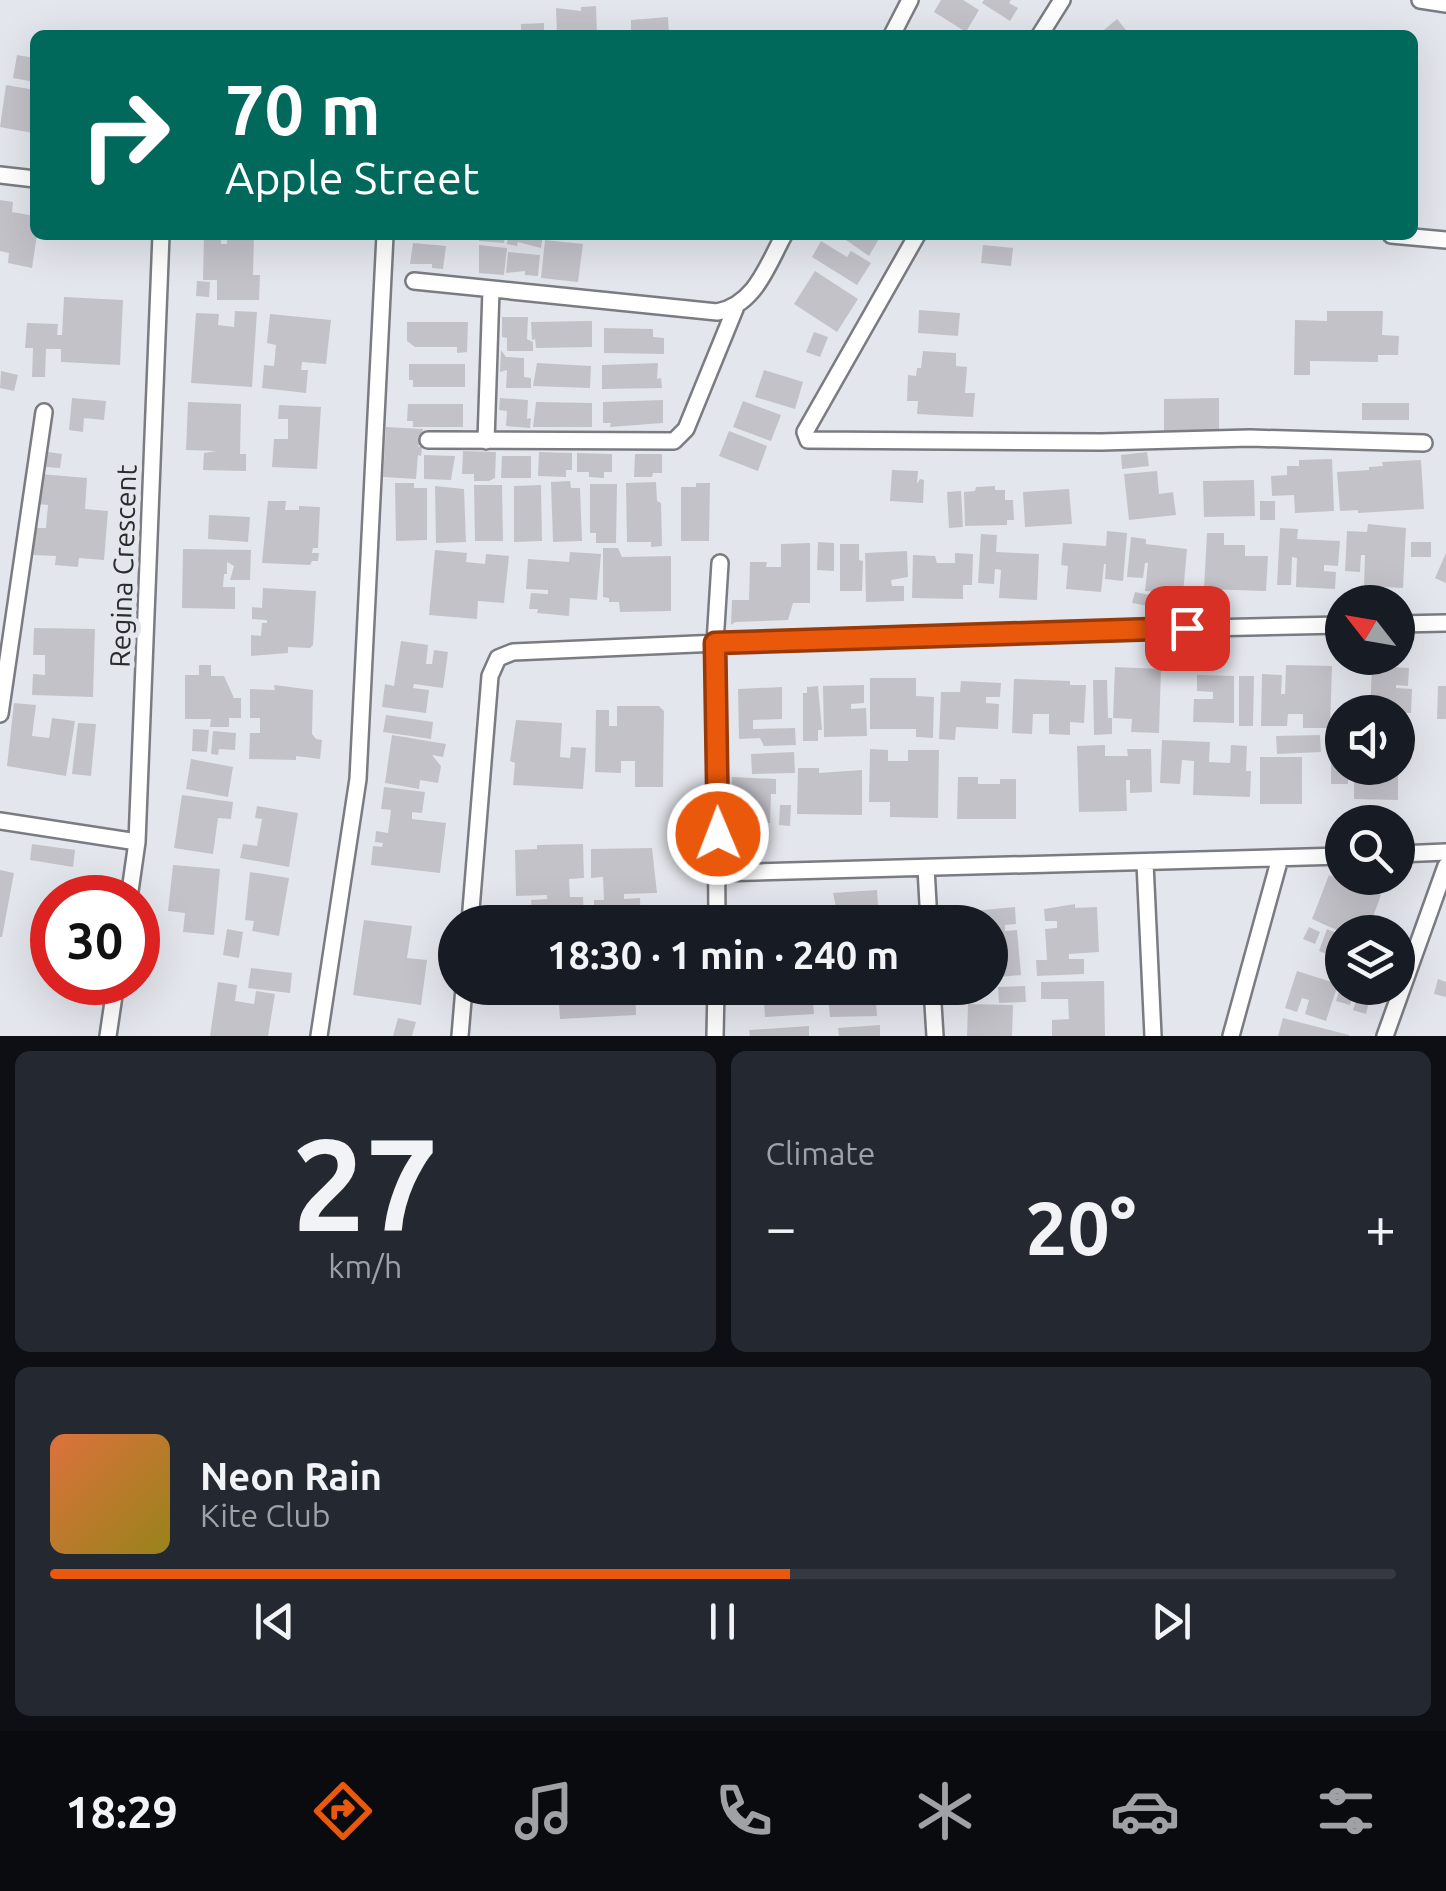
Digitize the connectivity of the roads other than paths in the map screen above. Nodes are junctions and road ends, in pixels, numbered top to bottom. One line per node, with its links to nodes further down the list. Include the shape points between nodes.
1 (910, 0): 5 (street)
2 (1062, 0): 6 (street)
3 (1420, 0): 4 (street)
4 (1446, 4)
5 (895, 30)
6 (1043, 30)
7 (0, 174): 8 (street)
8 (30, 178)
9 (1418, 238): 14 (street)
10 (161, 240): 29 (street, Regina Crescent)
11 (385, 240): 47 (street, via 358,779)
12 (781, 240): 17 (street, via 754,290)
13 (914, 240): 21 (street, via 805,432 808,440)
14 (1446, 240)
15 (414, 282): 16 (street)
16 (491, 290): 17 (street); 20 (street)
17 (735, 309): 20 (street, via 686,429 674,442)
18 (44, 412): 27 (street)
19 (428, 440): 20 (street)
20 (486, 440)
21 (1424, 443)
22 (720, 563): 26 (street)
23 (1446, 622): 24 (street)
24 (1415, 623)
25 (1325, 625): 26 (street)
26 (715, 643): 37 (street); 39 (street, via 512,652 498,658 490,676)
27 (0, 714)
28 (0, 821): 29 (street)
29 (137, 842): 38 (street, Regina Crescent)
30 (1446, 852): 31 (street)
31 (1415, 853)
32 (1325, 857): 33 (street)
33 (1280, 858): 34 (street); 52 (street)
34 (1145, 864): 36 (street); 51 (street)
35 (1446, 866): 53 (street)
36 (926, 868): 37 (street); 41 (street)
37 (718, 873): 40 (street)
38 (132, 875)
39 (471, 905)
40 (717, 905)
41 (927, 905)
42 (113, 1005): 46 (street)
43 (463, 1005): 48 (street)
44 (715, 1005): 49 (street)
45 (933, 1005): 50 (street)
46 (108, 1036)
47 (318, 1036)
48 (460, 1036)
49 (714, 1036)
50 (934, 1036)
51 (1153, 1036)
52 (1230, 1036)
53 (1385, 1036)

